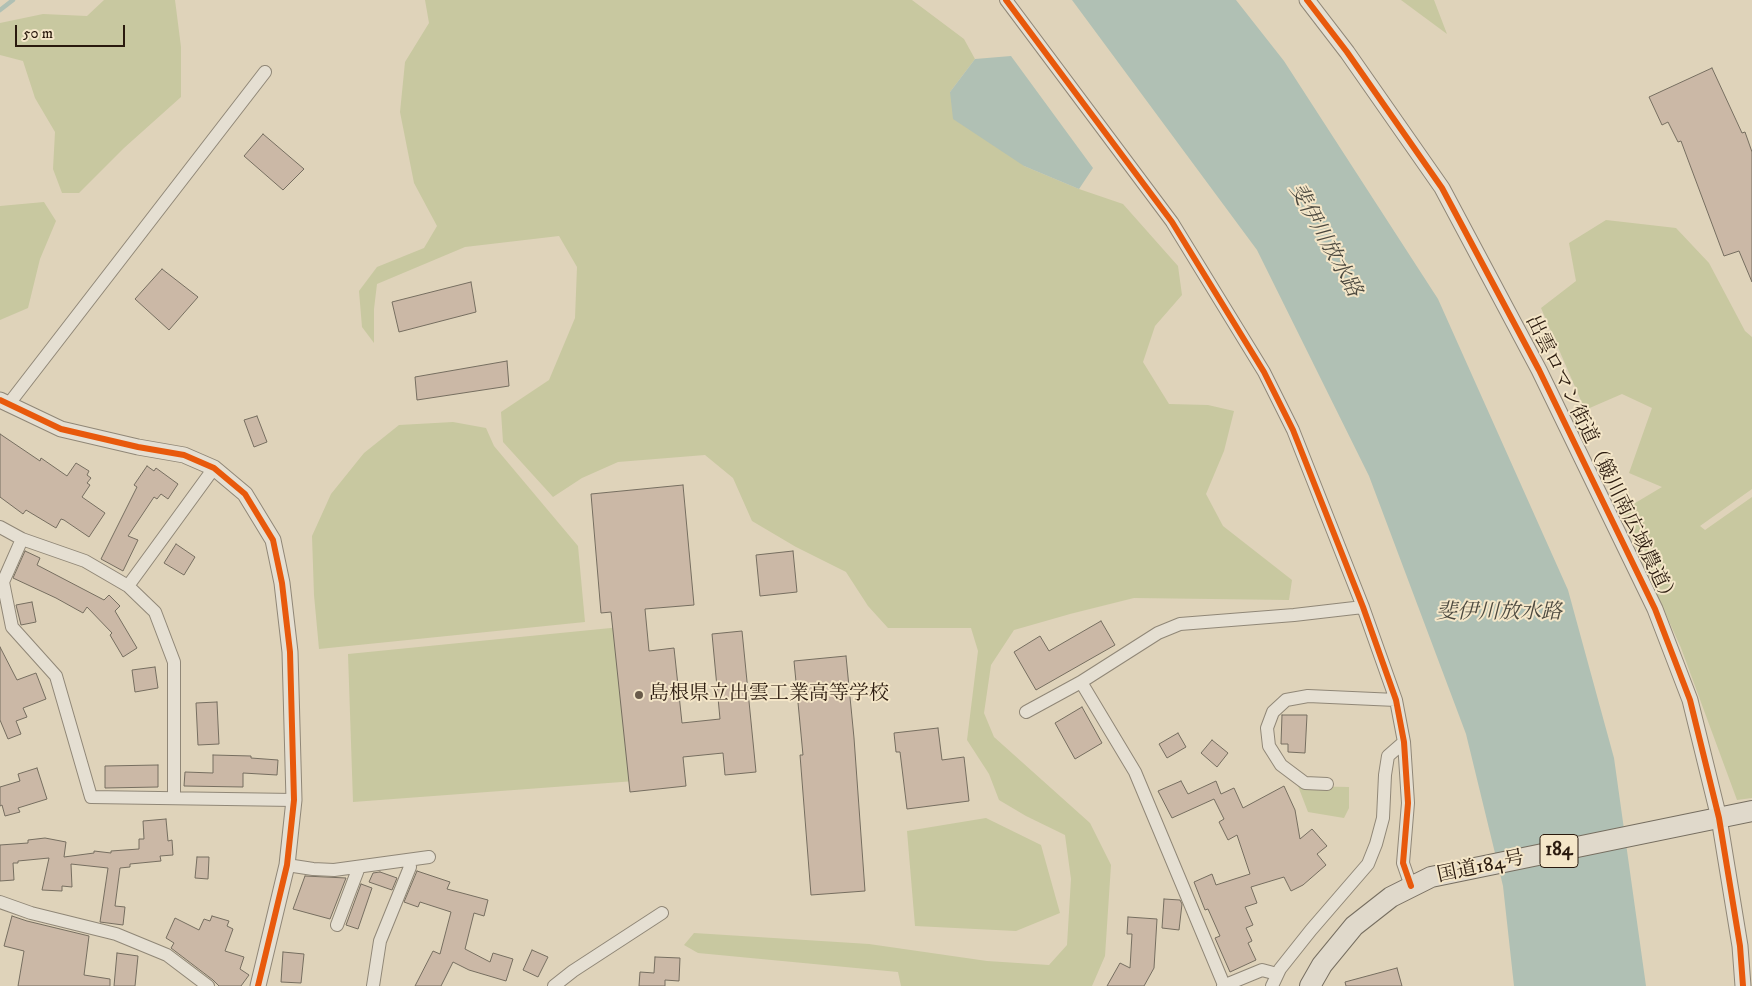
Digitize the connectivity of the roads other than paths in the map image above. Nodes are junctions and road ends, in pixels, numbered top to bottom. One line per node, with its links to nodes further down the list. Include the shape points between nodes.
1 (1006, 0): 9 (street, via 1172,222 1264,372 1293,430)
2 (1307, 0): 18 (street, 出雲ロマン街道（簸川南広域農道）, via 1442,188 1539,370 1655,609 1690,700)
3 (265, 72): 4 (street)
4 (4, 403): 5 (street, via 61,429 138,448 184,455)
5 (214, 468): 8 (street); 16 (street, via 246,494 273,540 290,652)
6 (0, 527): 7 (street)
7 (22, 539): 8 (street, via 85,561); 15 (street, via 3,582 12,628 56,676 91,798)
8 (128, 586): 15 (street, via 155,612 174,662)
9 (1363, 607): 10 (street, via 1180,624 1158,633); 11 (street)
10 (1081, 682): 12 (street); 32 (street, via 1135,772)
11 (1396, 700): 13 (street); 14 (street, via 1308,696 1286,700 1273,712 1267,728 1269,746 1280,765 1305,783)
12 (1026, 712)
13 (1404, 742): 23 (street, via 1408,803 1403,863); 27 (street, via 1388,756 1383,818 1368,864 1310,930)
14 (1327, 784)
15 (174, 798): 16 (street)
16 (294, 800): 21 (street)
17 (1752, 811): 18 (highway, 国道184号 / 184)
18 (1719, 818): 23 (highway, 国道184号 / 184, via 1431,878); 34 (street, 出雲ロマン街道（簸川南広域農道）, via 1740,946)
19 (429, 857): 20 (street)
20 (409, 860): 22 (street); 30 (street, via 410,867 380,941)
21 (287, 865): 22 (street, via 334,870); 29 (street)
22 (359, 866): 26 (street)
23 (1411, 886): 33 (highway, 国道184号 / 184, via 1354,926 1322,965)
24 (0, 902): 28 (street, via 116,934 167,954)
25 (662, 913): 31 (street)
26 (336, 925)
27 (1274, 980): 32 (street, via 1262,970)
28 (208, 986)
29 (258, 986)
30 (373, 986)
31 (554, 986)
32 (1224, 986)
33 (1310, 986)
34 (1743, 986)

